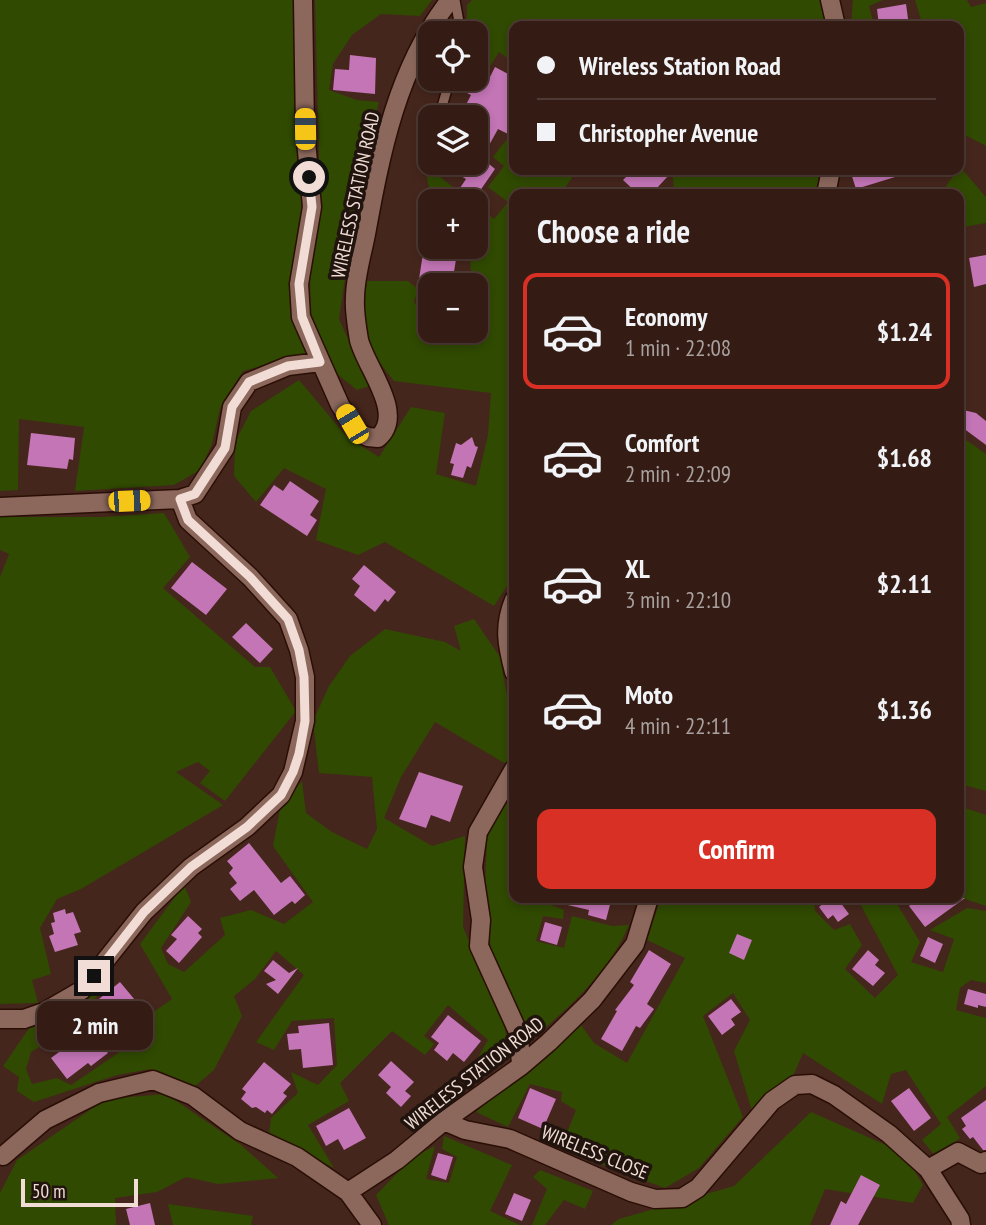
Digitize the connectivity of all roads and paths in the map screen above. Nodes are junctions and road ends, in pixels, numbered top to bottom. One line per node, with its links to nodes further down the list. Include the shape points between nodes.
1 (303, 0): 7 (street, WIRELESS STATION ROAD, via 305,129 312,207 299,284 302,317)
2 (450, 0): 7 (street, WIRELESS STATION ROAD, via 435,19 403,82 380,156 355,297 360,342 388,409 385,432 378,438 359,433)
3 (455, 0): 5 (lane)
4 (830, 0): 6 (street)
5 (459, 21)
6 (835, 21)
7 (320, 362): 8 (street, via 288,366 249,382 232,407 225,448 195,494)
8 (180, 499): 9 (street); 14 (street, via 188,520 288,619 304,677 305,721 293,772 281,795 247,827 191,867 144,912 82,990 44,1013)
9 (0, 507)
10 (509, 618): 11 (street)
11 (509, 653)
12 (509, 778): 15 (street, via 478,832 473,867 481,920 479,946 519,1034)
13 (647, 903): 15 (street, WIRELESS STATION ROAD, via 635,944 592,1000)
14 (0, 1019)
15 (521, 1066): 16 (street, WIRELESS STATION ROAD)
16 (444, 1121): 19 (street, WIRELESS CLOSE, via 510,1139 631,1192 655,1199 682,1198 698,1188 772,1101 795,1085 812,1084 889,1134); 20 (street, WIRELESS STATION ROAD)
17 (3, 1156): 20 (street, via 56,1114 99,1093 153,1080 193,1096 240,1131 297,1157)
18 (986, 1161): 19 (street, via 981,1164 958,1152)
19 (928, 1168): 22 (street)
20 (348, 1192): 21 (street)
21 (372, 1225)
22 (961, 1225)

